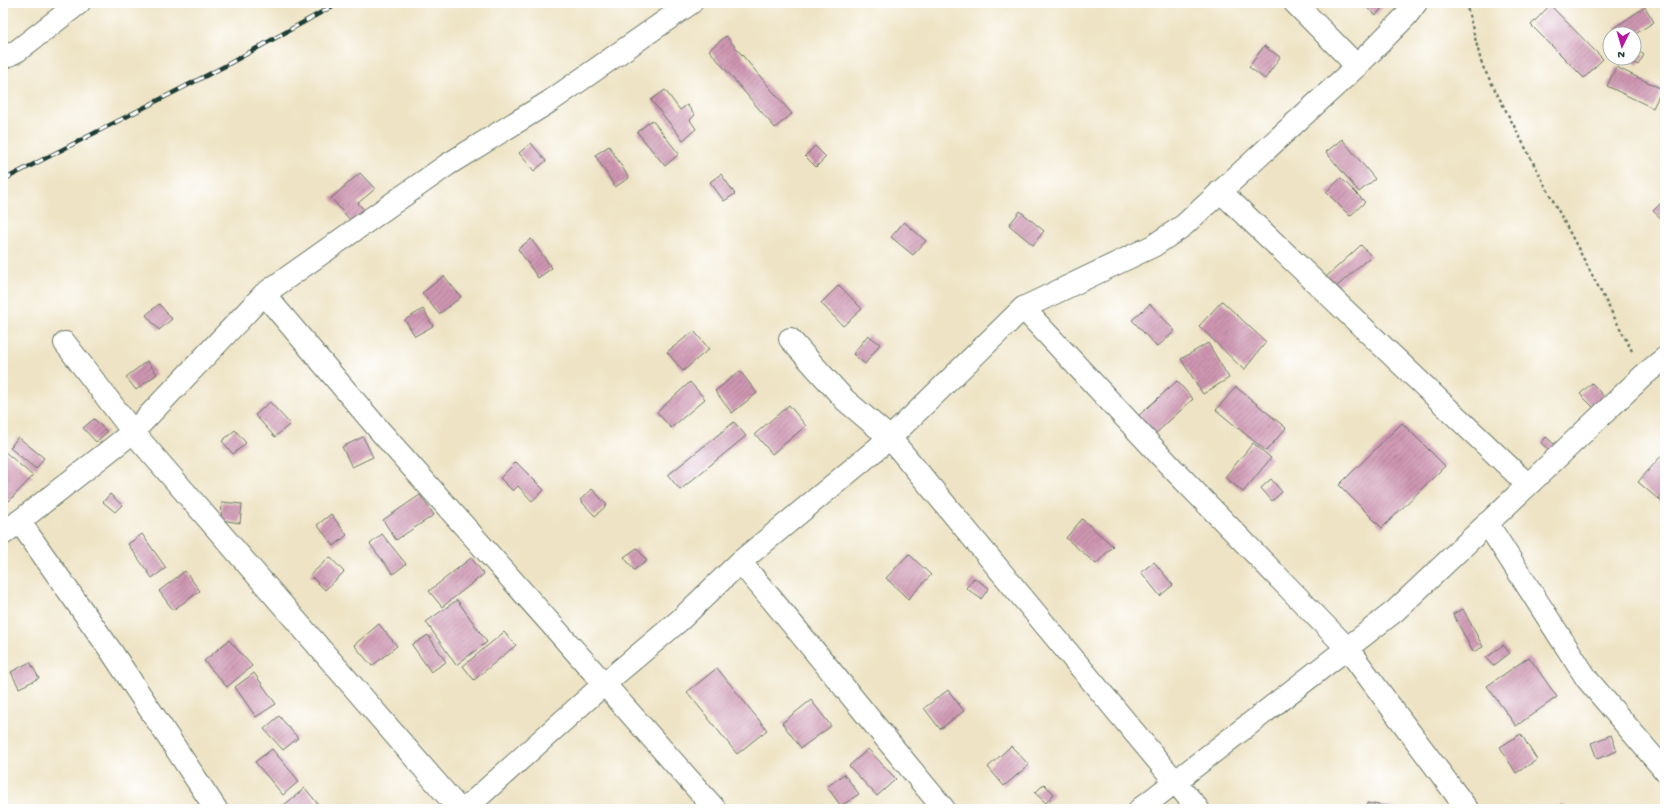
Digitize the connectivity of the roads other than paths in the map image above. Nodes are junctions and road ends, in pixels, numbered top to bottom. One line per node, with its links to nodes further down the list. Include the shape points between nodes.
1 (79, 3): 5 (street, via 17,51)
2 (691, 3): 8 (street, via 549,102 447,165)
3 (1295, 3): 6 (street)
4 (1416, 3): 6 (street)
5 (3, 58)
6 (1357, 66): 7 (street)
7 (1220, 191): 9 (street, via 1183,226 1153,246); 15 (street)
8 (264, 294): 13 (street); 20 (street, via 380,431)
9 (1023, 308): 14 (street); 19 (street, via 1173,469)
10 (790, 339): 14 (street, via 845,400)
11 (65, 343): 13 (street)
12 (1665, 358): 15 (street)
13 (133, 432): 17 (street); 24 (street)
14 (890, 438): 18 (street); 22 (street)
15 (1528, 485): 16 (street)
16 (1487, 523): 19 (street, via 1395,611); 21 (street, via 1587,679)
17 (11, 528): 23 (street, via 112,651)
18 (740, 562): 20 (street, via 680,620); 27 (street)
19 (1347, 648): 22 (street); 30 (street)
20 (604, 684): 25 (street); 26 (street)
21 (1665, 771)
22 (1175, 782): 28 (street); 29 (street)
23 (216, 809)
24 (459, 809)
25 (465, 809)
26 (715, 809)
27 (944, 809)
28 (1140, 809)
29 (1198, 809)
30 (1468, 809)

